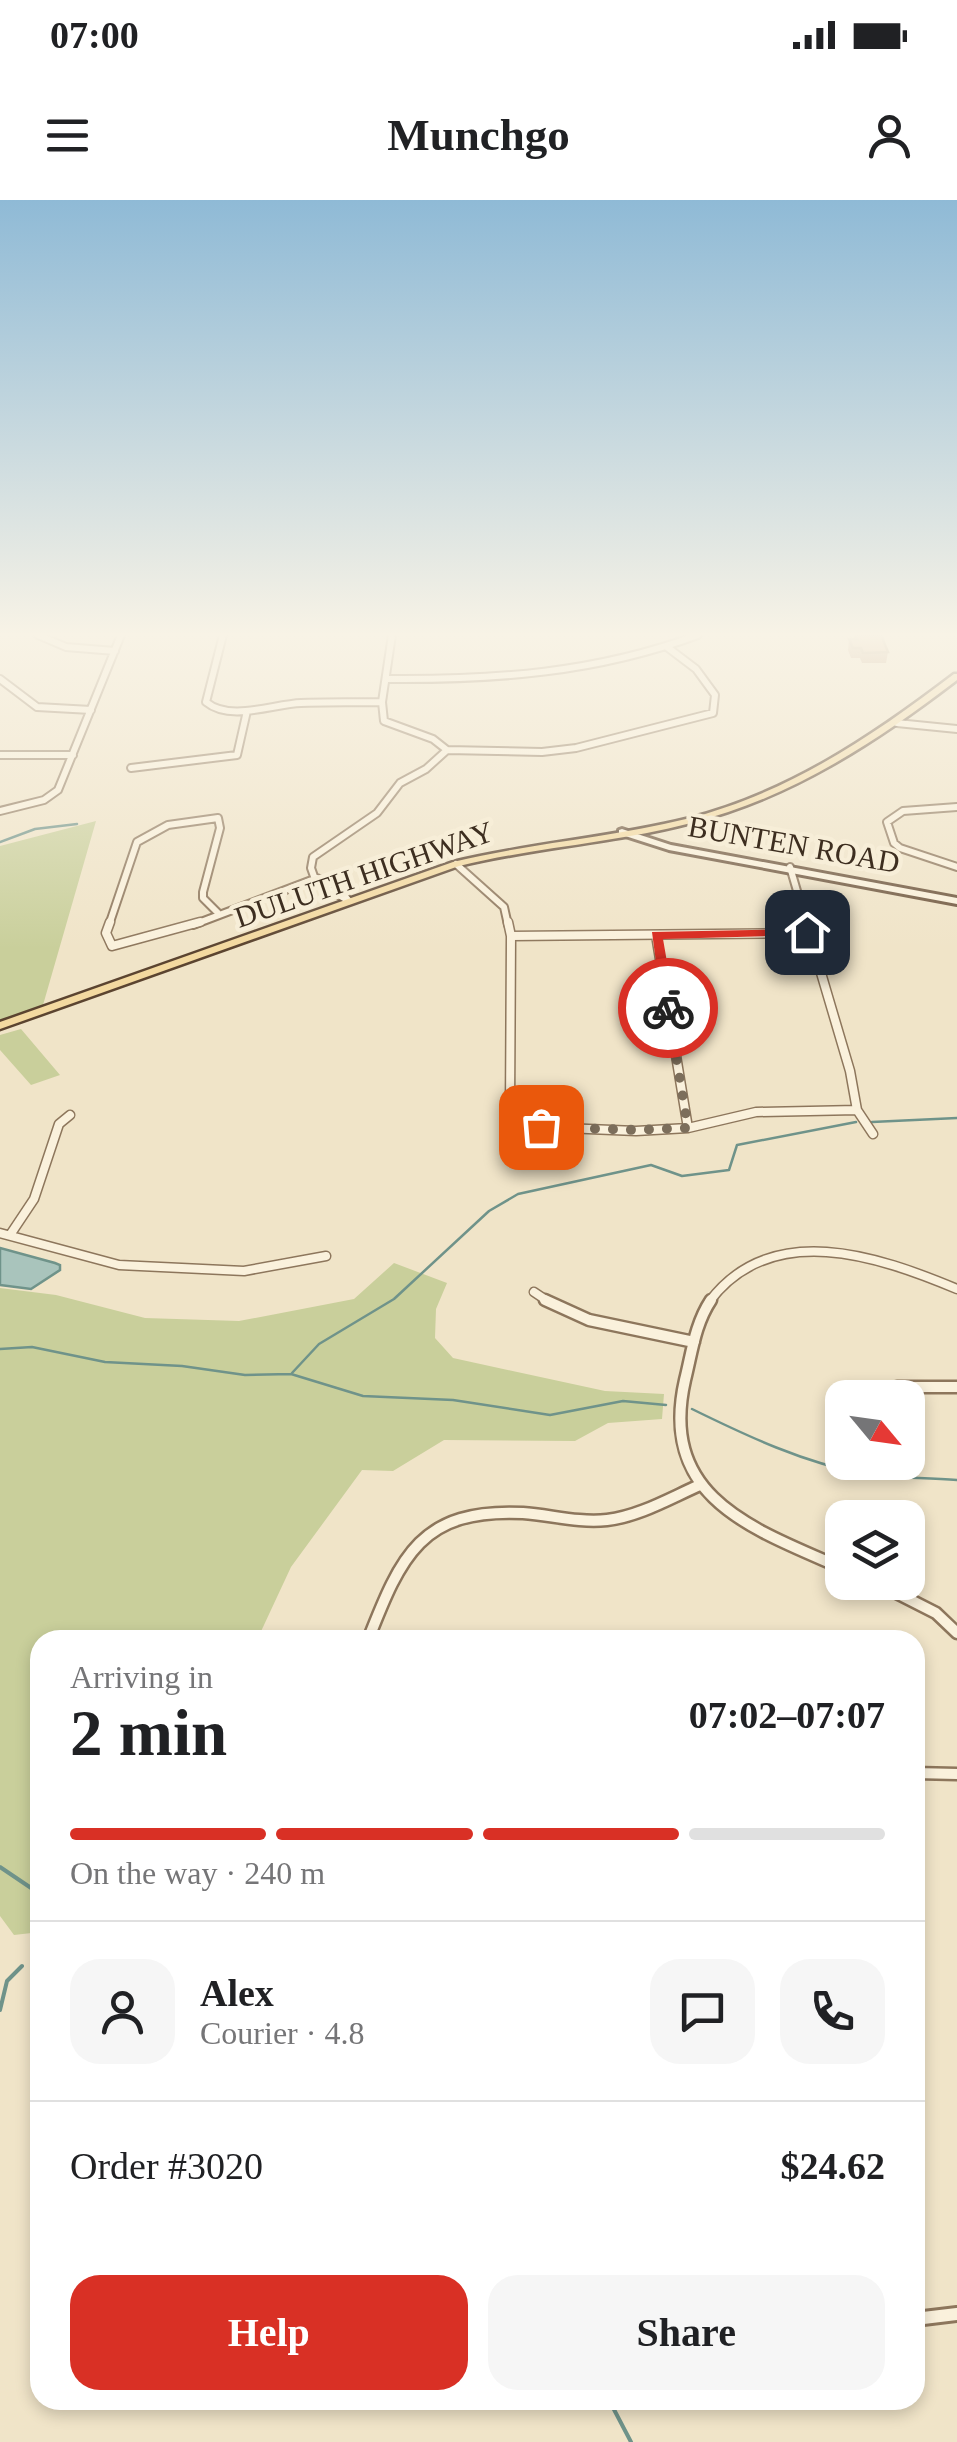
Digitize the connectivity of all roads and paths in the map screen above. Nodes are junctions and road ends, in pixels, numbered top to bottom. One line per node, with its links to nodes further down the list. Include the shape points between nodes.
1 (79, 740): 8 (street)
2 (241, 740): 9 (street, via 237,756)
3 (435, 740): 6 (street)
4 (609, 740): 6 (street, via 542,752)
5 (870, 740): 12 (main road, DULUTH HIGHWAY, via 744,804)
6 (447, 750): 16 (street, via 400,783 368,820 319,850 311,868)
7 (0, 755): 8 (street)
8 (73, 755): 11 (street, via 58,790)
9 (131, 768)
10 (957, 808): 15 (street, via 903,811 887,822 900,848)
11 (0, 812)
12 (622, 832): 13 (main road, DULUTH HIGHWAY); 14 (street, BUNTEN ROAD)
13 (456, 864): 17 (main road, DULUTH HIGHWAY); 22 (street, via 504,907)
14 (790, 867): 18 (street, BUNTEN ROAD); 20 (street)
15 (957, 867)
16 (318, 878): 17 (street); 19 (street)
17 (349, 901): 23 (main road, DULUTH HIGHWAY)
18 (957, 901)
19 (218, 913): 19 (street, via 120,946 112,946 106,933 137,842 168,825 218,818 203,892)
20 (807, 932): 21 (street); 24 (street)
21 (656, 935): 22 (street); 26 (street)
22 (510, 936): 26 (street, via 510,1110 557,1129)
23 (0, 1026)
24 (857, 1110): 26 (street, via 756,1112); 27 (street)
25 (70, 1115): 28 (street, via 59,1124 34,1200)
26 (688, 1128)
27 (873, 1134)
28 (5, 1234): 29 (street, via 119,1265 244,1271)
29 (326, 1256)
30 (957, 1289): 32 (street, via 848,1251 802,1250 764,1259 727,1282 700,1319)
31 (534, 1292): 32 (street, via 577,1316)
32 (694, 1342): 35 (street, via 676,1412 678,1438)
33 (957, 1387): 34 (street)
34 (925, 1388)
35 (700, 1485): 36 (street, via 758,1531); 38 (street, via 608,1520 490,1513 457,1518 410,1546)
36 (825, 1561)
37 (911, 1600): 39 (street)
38 (372, 1630)
39 (957, 1634)
40 (925, 1773): 41 (street)
41 (957, 1774)
42 (957, 2314): 43 (street)
43 (925, 2318)

